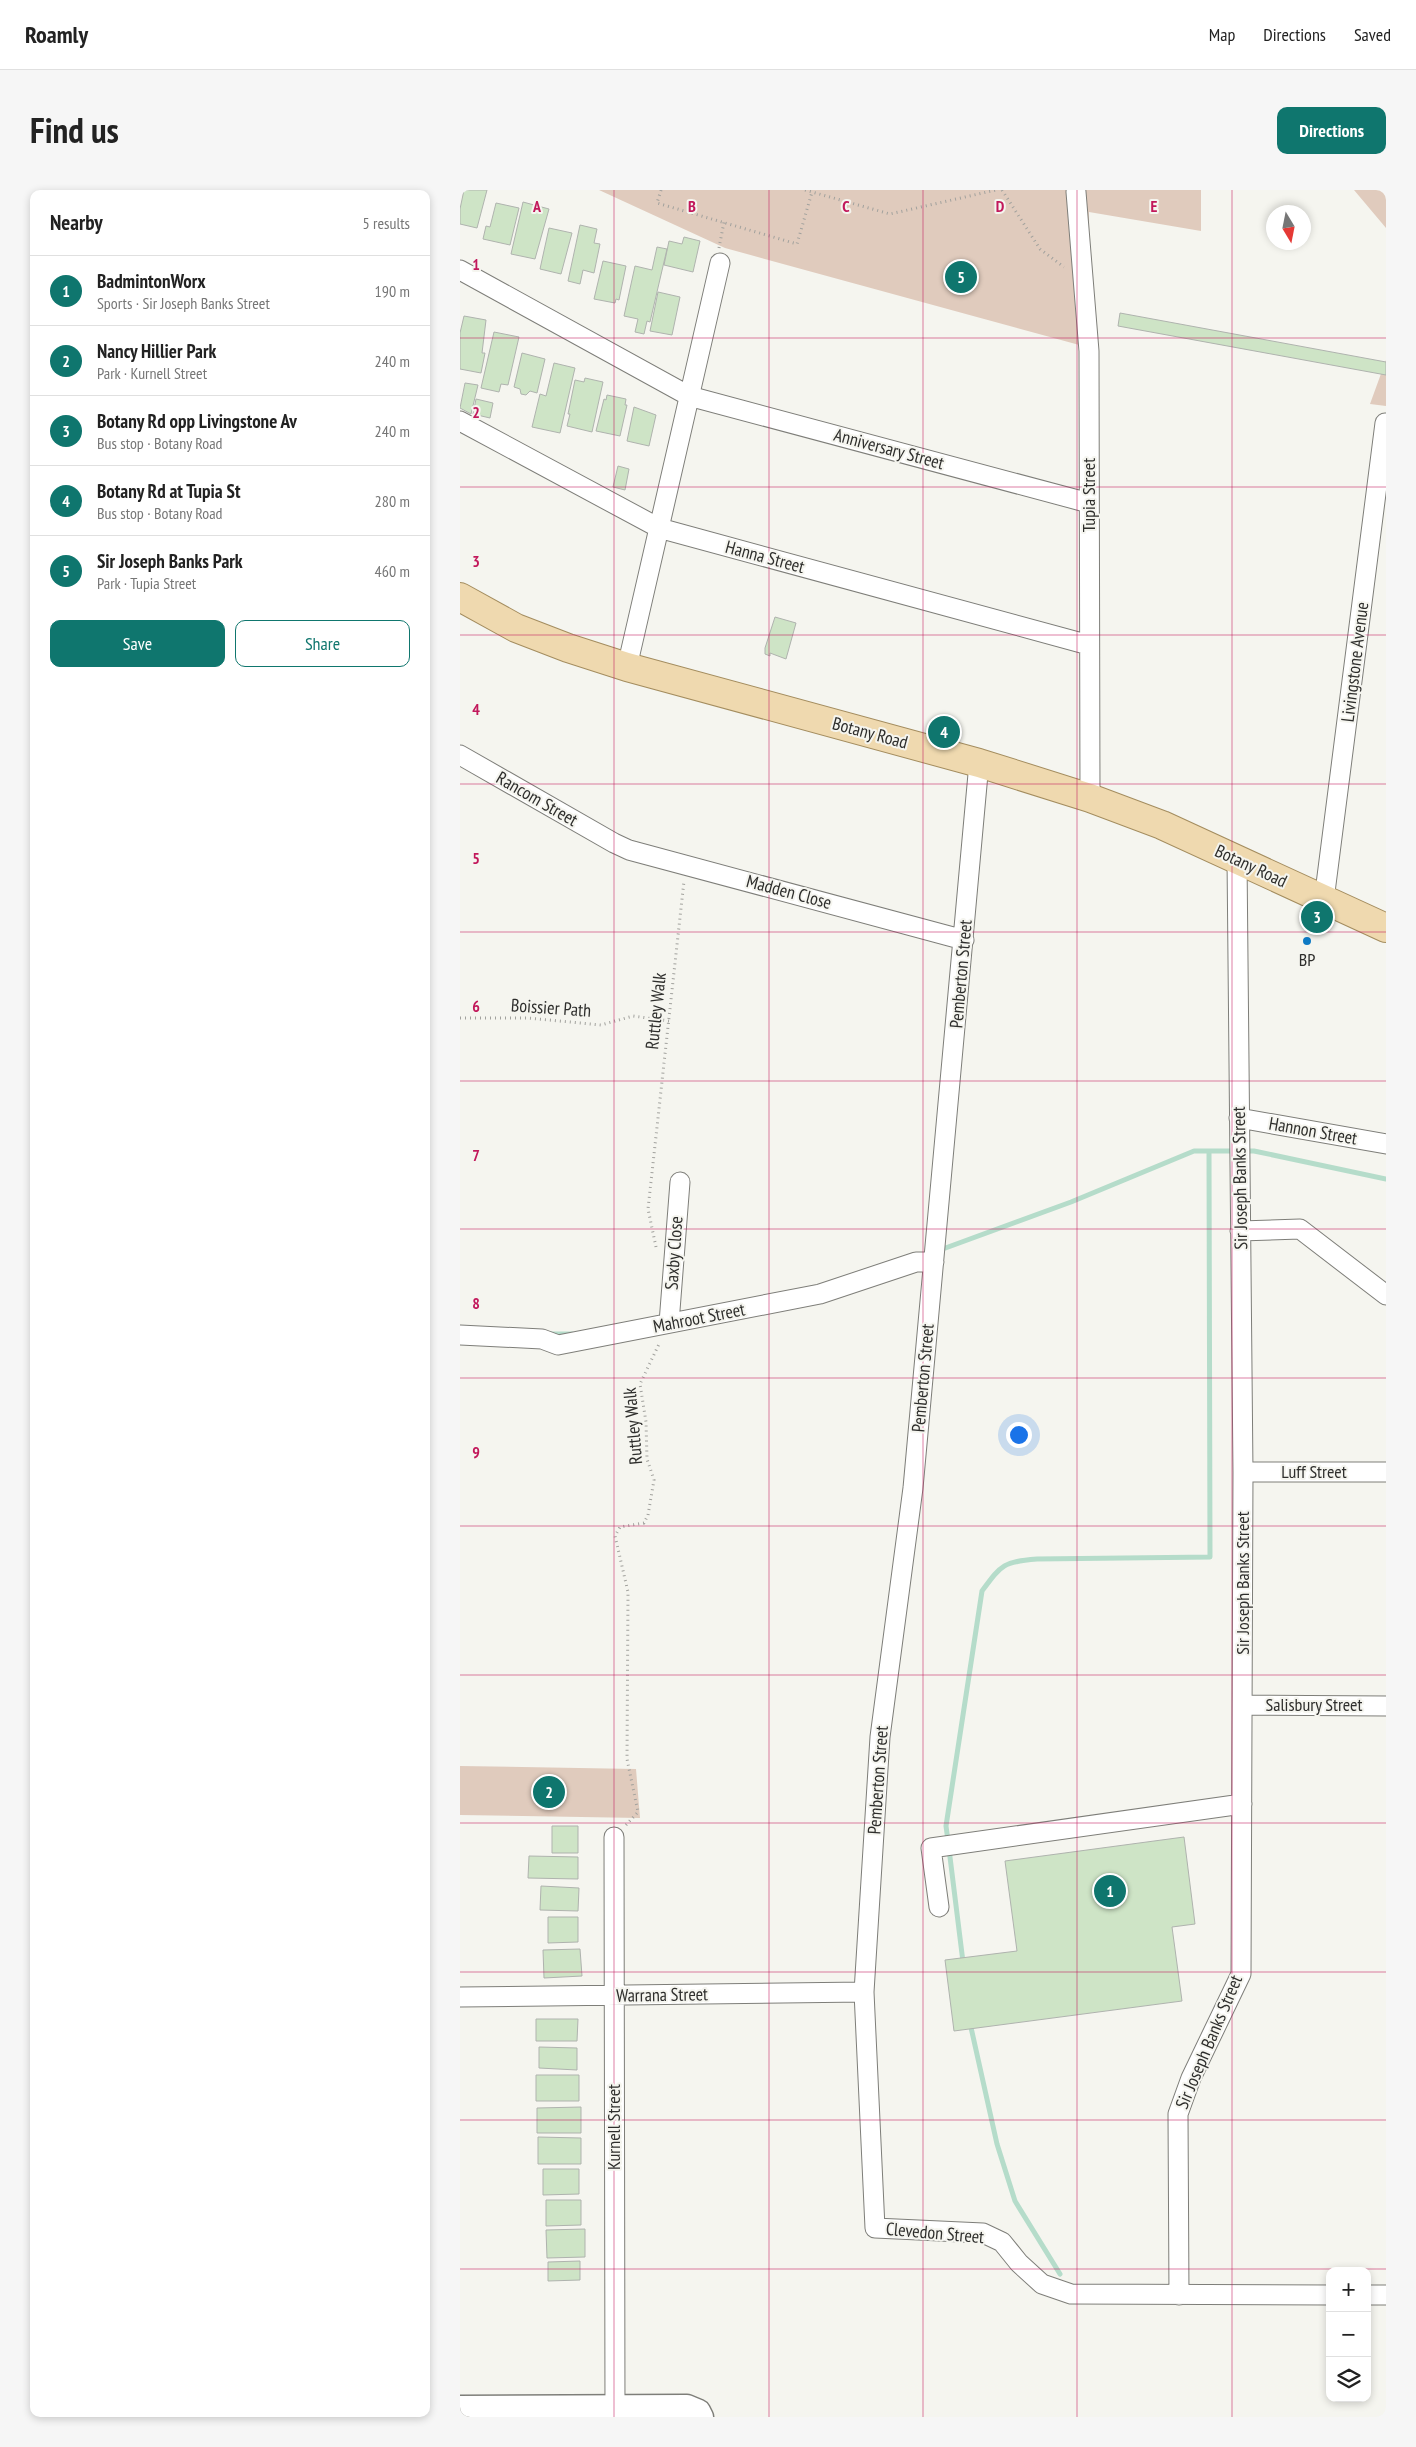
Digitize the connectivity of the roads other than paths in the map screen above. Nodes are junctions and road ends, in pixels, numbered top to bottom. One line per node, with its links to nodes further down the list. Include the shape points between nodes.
1 (1076, 192): 7 (street, Tupia Street, via 1089,351)
2 (720, 263): 4 (street)
3 (460, 270): 4 (street, Anniversary Street)
4 (689, 396): 7 (street, Anniversary Street); 8 (street)
5 (460, 420): 8 (street, Hanna Street)
6 (1385, 423): 17 (street, Livingstone Avenue)
7 (1089, 503): 10 (street, Tupia Street)
8 (659, 528): 10 (street, Hanna Street); 11 (street)
9 (460, 597): 11 (main road, Botany Road, via 516,628)
10 (1089, 645): 14 (street, Tupia Street)
11 (627, 667): 13 (main road, Botany Road)
12 (460, 755): 15 (street, Rancom Street)
13 (979, 763): 14 (main road, Botany Road); 19 (street, Pemberton Street)
14 (1090, 798): 16 (main road, Botany Road)
15 (614, 843): 19 (street, Madden Close)
16 (1236, 858): 17 (main road, Botany Road); 20 (street, Sir Joseph Banks Street)
17 (1324, 900): 18 (main road, Botany Road)
18 (1386, 928)
19 (964, 940): 24 (street, Pemberton Street)
20 (1239, 1118): 21 (street, Hannon Street); 23 (street, Sir Joseph Banks Street)
21 (1386, 1144)
22 (680, 1182): 26 (street, Saxby Close)
23 (1240, 1231): 25 (street, via 1300,1229); 28 (street, Sir Joseph Banks Street)
24 (934, 1262): 26 (street, Mahroot Street, via 916,1262 820,1294); 35 (street, Pemberton Street, via 913,1488 880,1737)
25 (1386, 1295)
26 (664, 1324): 27 (street, Mahroot Street, via 558,1345 542,1339)
27 (460, 1335)
28 (1243, 1472): 29 (street, Luff Street); 30 (street, Sir Joseph Banks Street)
29 (1386, 1472)
30 (1242, 1705): 31 (street, Salisbury Street); 32 (street, Sir Joseph Banks Street)
31 (1386, 1706)
32 (1242, 1804): 34 (street, via 931,1848); 38 (street, Sir Joseph Banks Street, via 1241,1974 1191,2078 1178,2114)
33 (614, 1837): 36 (street, Kurnell Street)
34 (939, 1907)
35 (864, 1992): 36 (street, Warrana Street); 38 (street, Clevedon Street, via 875,2228 983,2233 1002,2242 1042,2284 1071,2294)
36 (613, 1996): 37 (street, Warrana Street); 43 (street, Kurnell Street)
37 (460, 1997)
38 (1179, 2295): 39 (street, Clevedon Street)
39 (1326, 2295)
40 (1371, 2295): 41 (street)
41 (1386, 2295)
42 (460, 2407): 43 (street)
43 (615, 2412): 44 (street, via 687,2406 699,2411)
44 (702, 2417)

